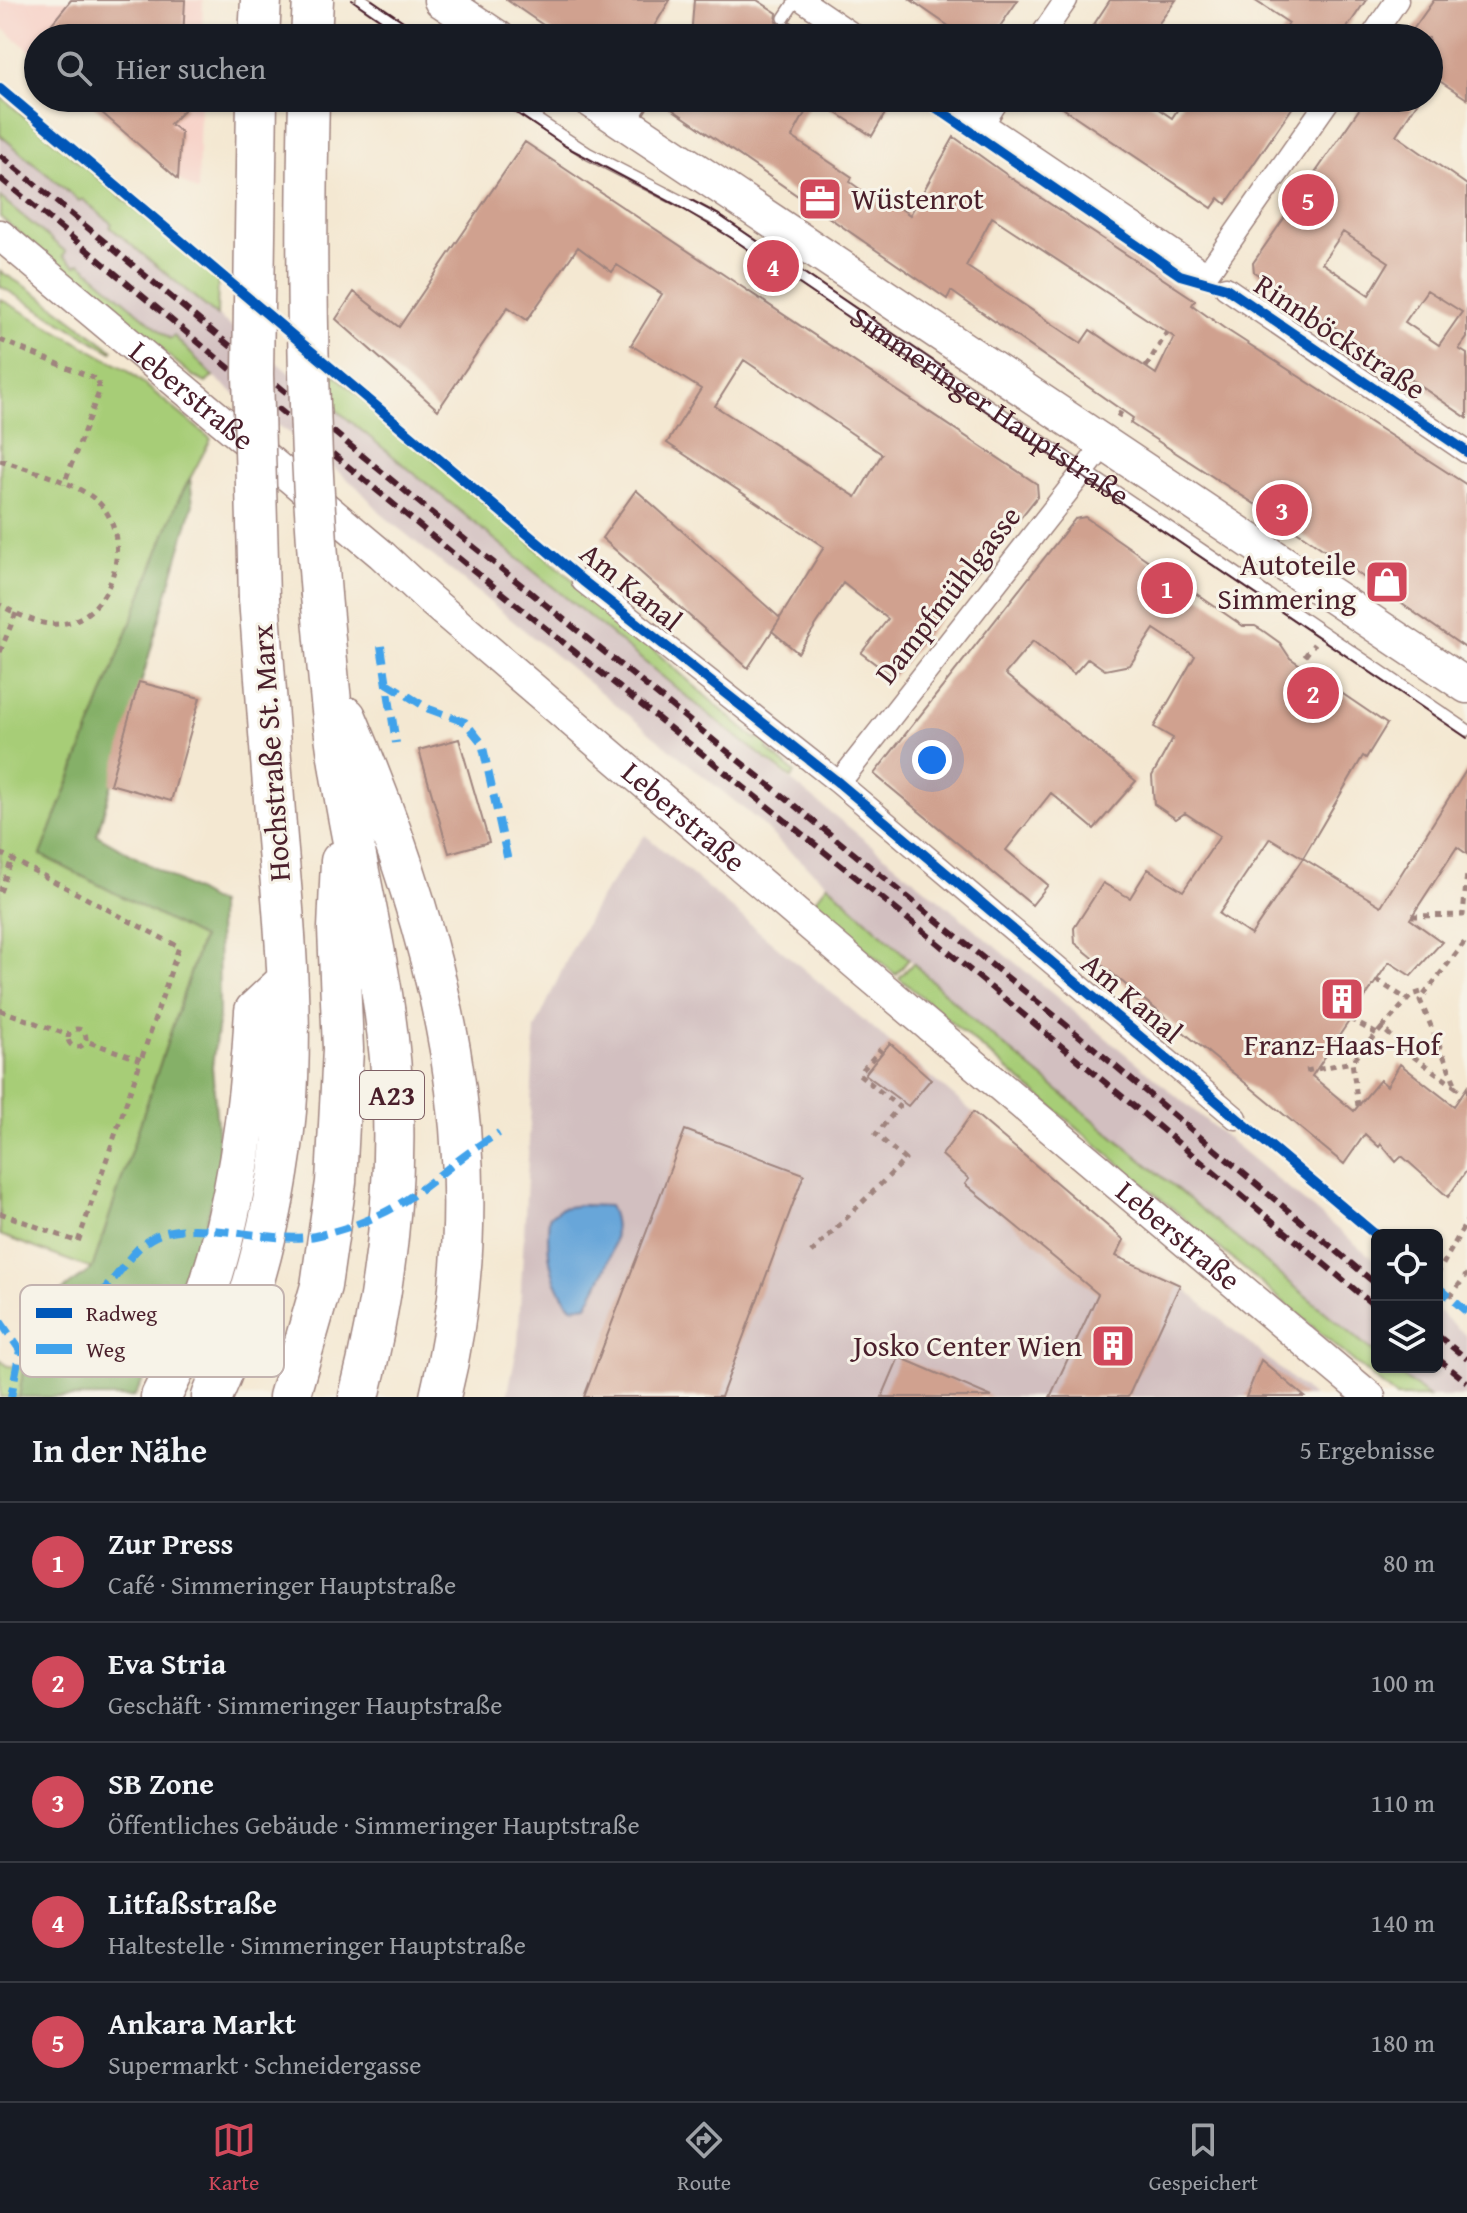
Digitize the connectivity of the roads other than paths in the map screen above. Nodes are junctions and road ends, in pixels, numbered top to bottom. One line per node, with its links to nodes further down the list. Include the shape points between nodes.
1 (261, 0): 10 (highway)
2 (313, 0): 11 (highway)
3 (362, 0): 12 (lane)
4 (441, 0): 13 (main road)
5 (796, 0): 9 (lane)
6 (802, 0): 14 (street)
7 (1066, 0): 15 (street)
8 (1397, 0): 16 (street)
9 (784, 18)
10 (260, 24)
11 (312, 24)
12 (397, 24)
13 (477, 24)
14 (837, 24)
15 (1050, 24)
16 (1381, 24)
17 (257, 112): 35 (highway, Hochstraße St. Marx, bridge, via 254,502)
18 (309, 112): 30 (highway, Hochstraße St. Marx / A23, bridge, via 311,481)
19 (525, 112): 27 (lane, Simmeringer Hauptstraße, via 589,154 711,217)
20 (638, 112): 27 (main road, Simmeringer Hauptstraße)
21 (967, 112): 24 (street, Rinnböckstraße)
22 (990, 112): 24 (street)
23 (1321, 112): 26 (street)
24 (983, 123): 26 (street, Rinnböckstraße)
25 (0, 235): 46 (street, Leberstraße)
26 (1217, 275): 28 (street, Rinnböckstraße)
27 (1102, 444): 31 (main road, Simmeringer Hauptstraße); 32 (lane, Simmeringer Hauptstraße); 33 (street, Dampfmühlgasse)
28 (1467, 452)
29 (583, 581): 33 (street, Am Kanal)
30 (327, 671): 34 (highway, Hochstraße St. Marx / A23); 45 (highway, via 384,805 420,918 449,1038 462,1153 463,1238 458,1308)
31 (1467, 686)
32 (1467, 730)
33 (839, 783): 36 (street, Am Kanal)
34 (344, 793): 43 (highway, via 338,929 343,1049 336,1182 321,1286); 44 (highway, Hochstraße St. Marx / A23, via 378,974 393,1108 388,1249)
35 (287, 981): 37 (highway, via 255,1011 244,1133); 38 (highway, Hochstraße St. Marx, via 286,1111 270,1212)
36 (1236, 1118)
37 (210, 1285)
38 (251, 1285)
39 (170, 1377): 41 (highway)
40 (220, 1377): 42 (highway, Hochstraße St. Marx)
41 (161, 1397)
42 (212, 1397)
43 (289, 1397)
44 (359, 1397)
45 (440, 1397)
46 (1370, 1397)

